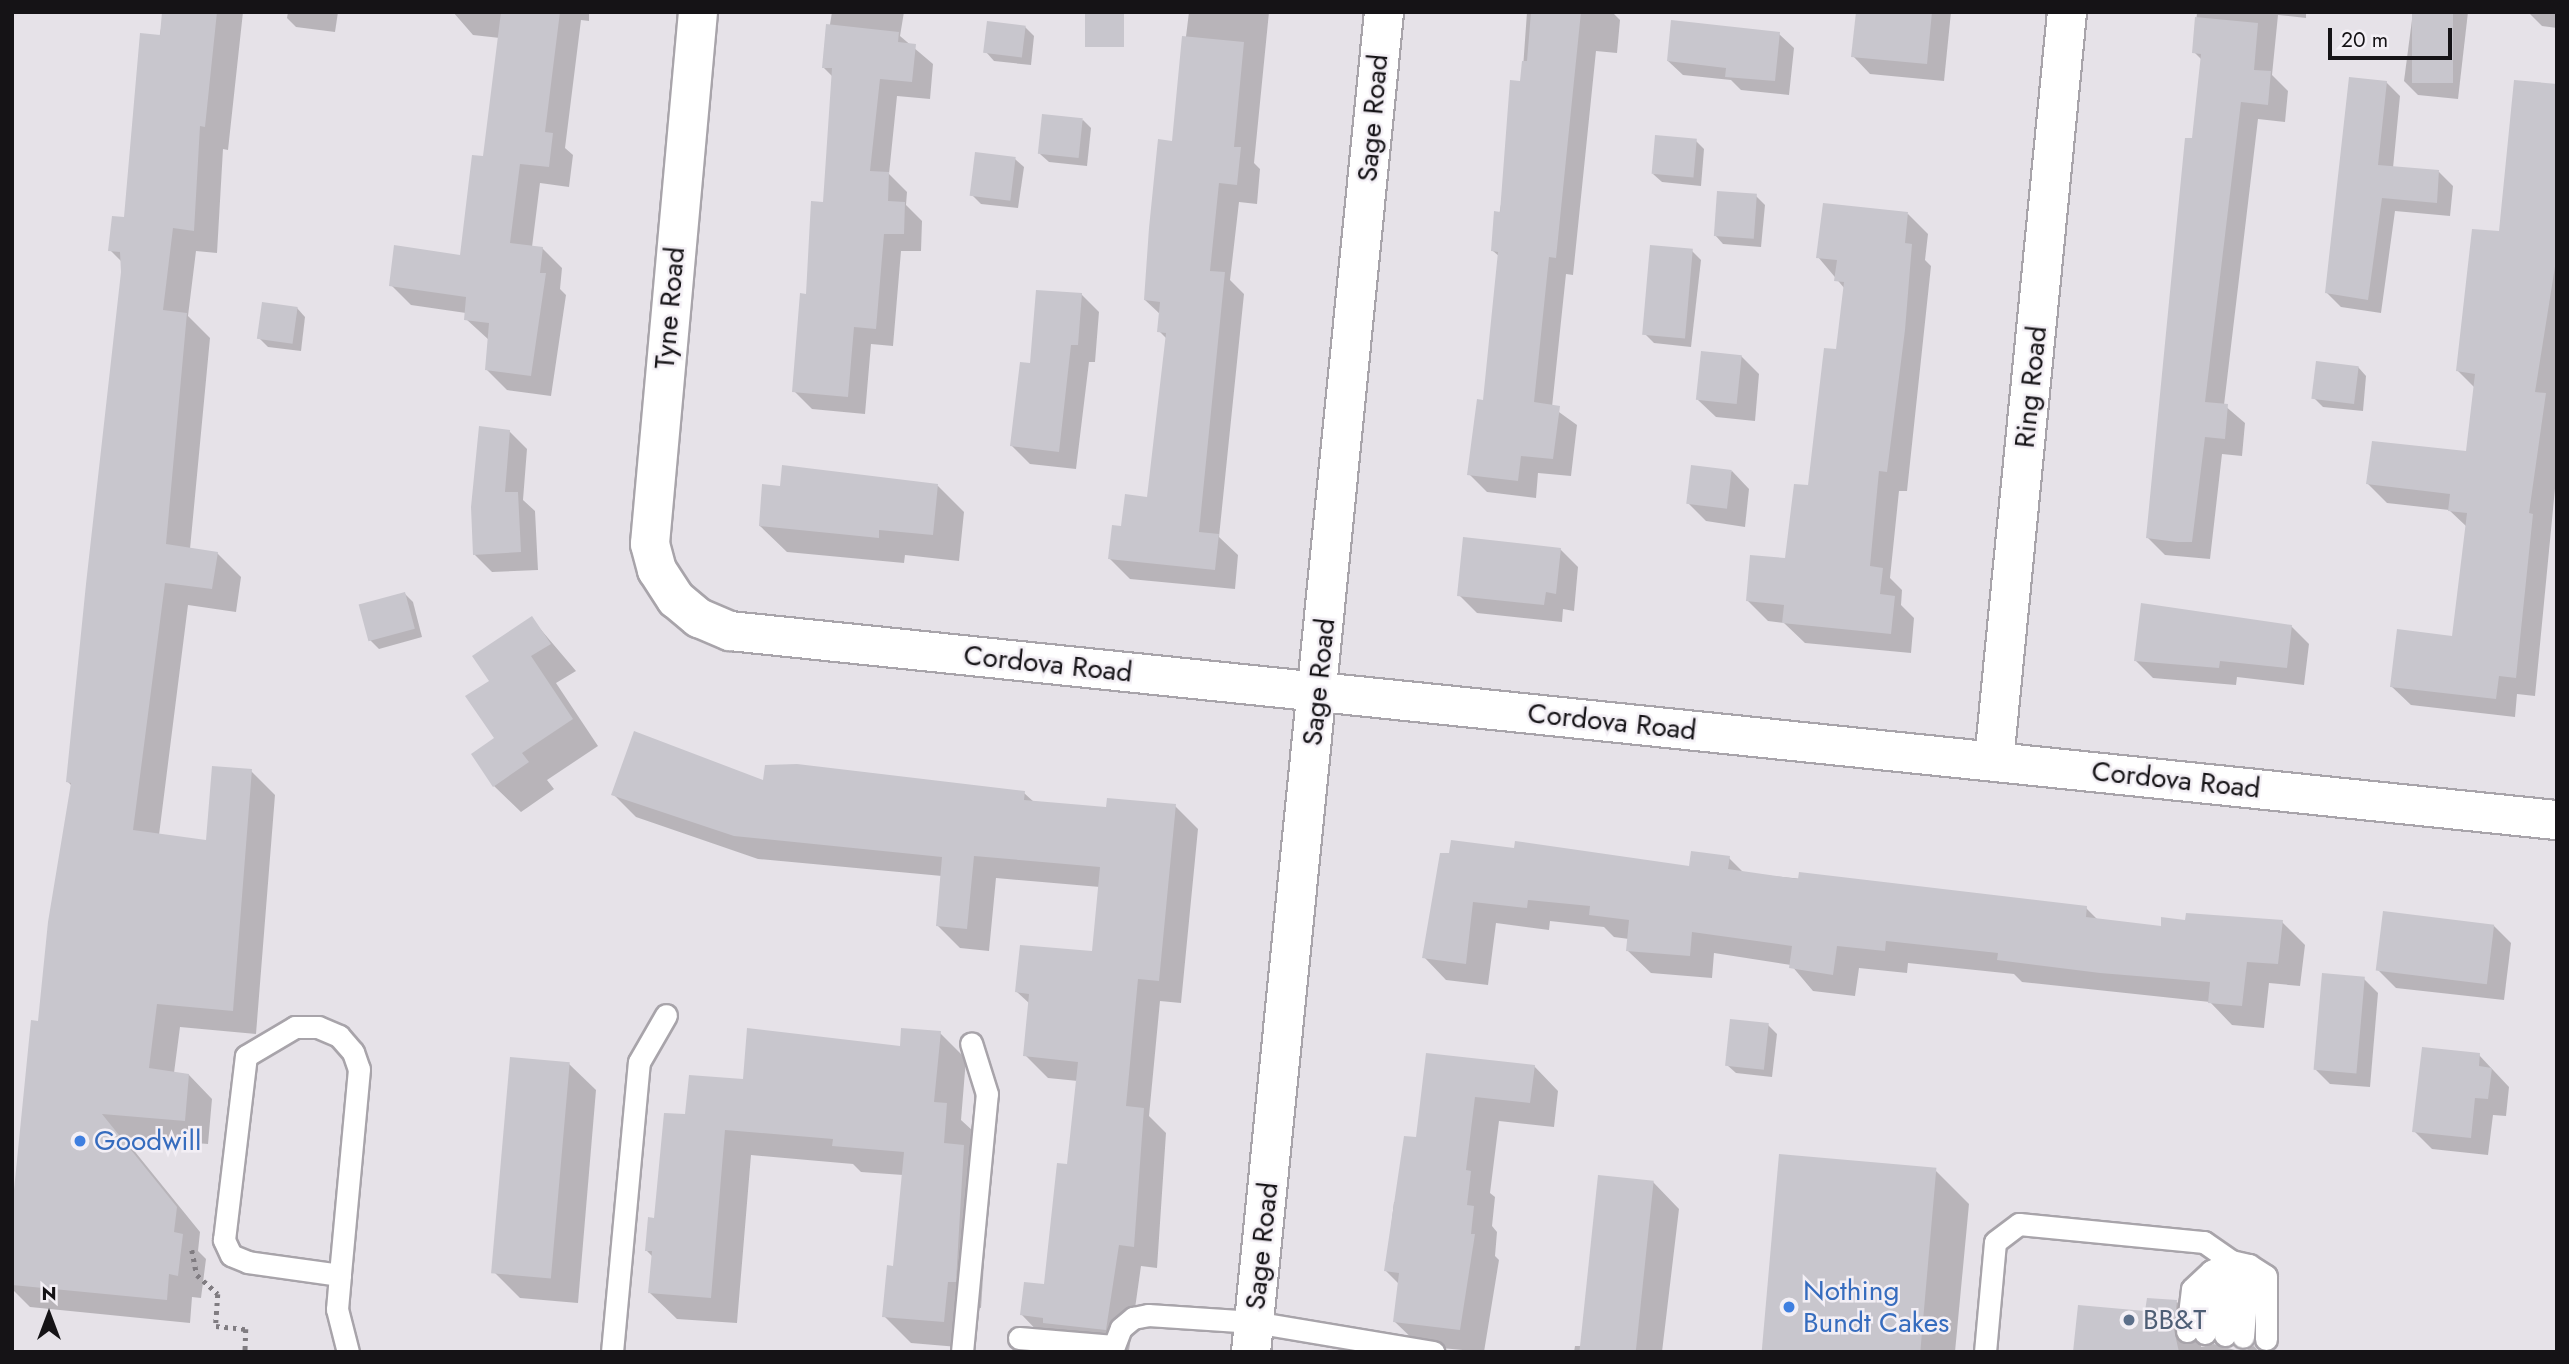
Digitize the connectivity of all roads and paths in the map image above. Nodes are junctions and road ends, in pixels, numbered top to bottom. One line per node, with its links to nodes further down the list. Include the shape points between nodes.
1 (698, 12): 4 (street, Tyne Road, via 650,517 656,570)
2 (1384, 12): 5 (street, Sage Road)
3 (2067, 12): 6 (street, Ring Road)
4 (676, 598): 5 (street, Cordova Road, via 699,618 730,631)
5 (1318, 692): 6 (street, Cordova Road); 13 (street, Sage Road)
6 (1994, 761): 7 (street, Cordova Road)
7 (2557, 820)
8 (666, 1014): 18 (lane, via 639,1062)
9 (971, 1044): 19 (lane, via 987,1094)
10 (193, 1244): 16 (path, via 197,1275 218,1294 216,1326 246,1329)
11 (2240, 1263): 11 (lane, via 2215,1334 2211,1271); 15 (lane, via 2266,1276); 21 (lane, via 2204,1242 2019,1224 1995,1242)
12 (340, 1275): 12 (lane, via 359,1069 353,1052 339,1036 318,1027 295,1027 246,1056 224,1240 231,1255 248,1262); 17 (lane, via 337,1309)
13 (1253, 1337): 14 (lane, via 1148,1315 1133,1318 1121,1328 1114,1346); 20 (lane)
14 (1019, 1338)
15 (2266, 1339)
16 (245, 1352)
17 (348, 1352)
18 (612, 1352)
19 (962, 1352)
20 (1434, 1352)
21 (1985, 1352)

